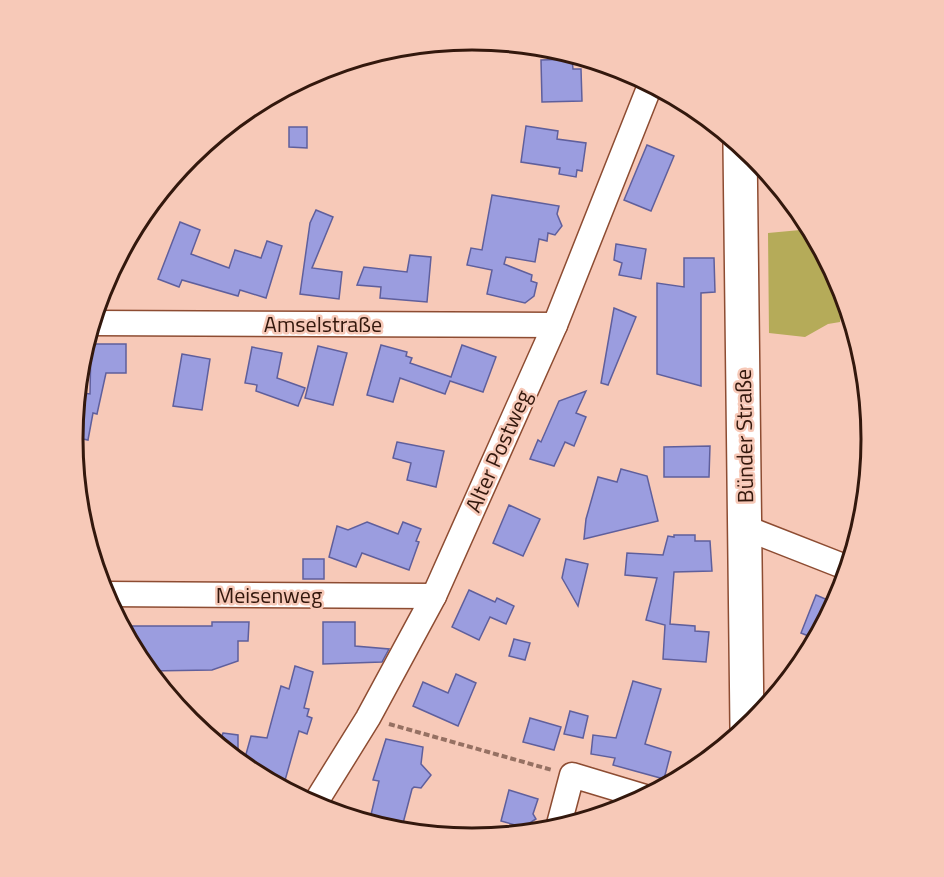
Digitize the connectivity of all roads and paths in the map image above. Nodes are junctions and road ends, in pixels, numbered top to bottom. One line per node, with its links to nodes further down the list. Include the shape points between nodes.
1 (648, 92): 4 (street, Alter Postweg)
2 (740, 157): 5 (main road, Bünder Straße)
3 (101, 322): 4 (street, Amselstraße)
4 (555, 325): 8 (street, Alter Postweg)
5 (746, 528): 6 (street); 9 (main road, Bünder Straße)
6 (840, 565)
7 (116, 594): 8 (street, Meisenweg)
8 (434, 596): 10 (street, Alter Postweg)
9 (747, 714)
10 (368, 718): 11 (path); 13 (street, Alter Postweg)
11 (572, 775): 12 (street); 14 (street)
12 (632, 793)
13 (319, 796)
14 (561, 817)

